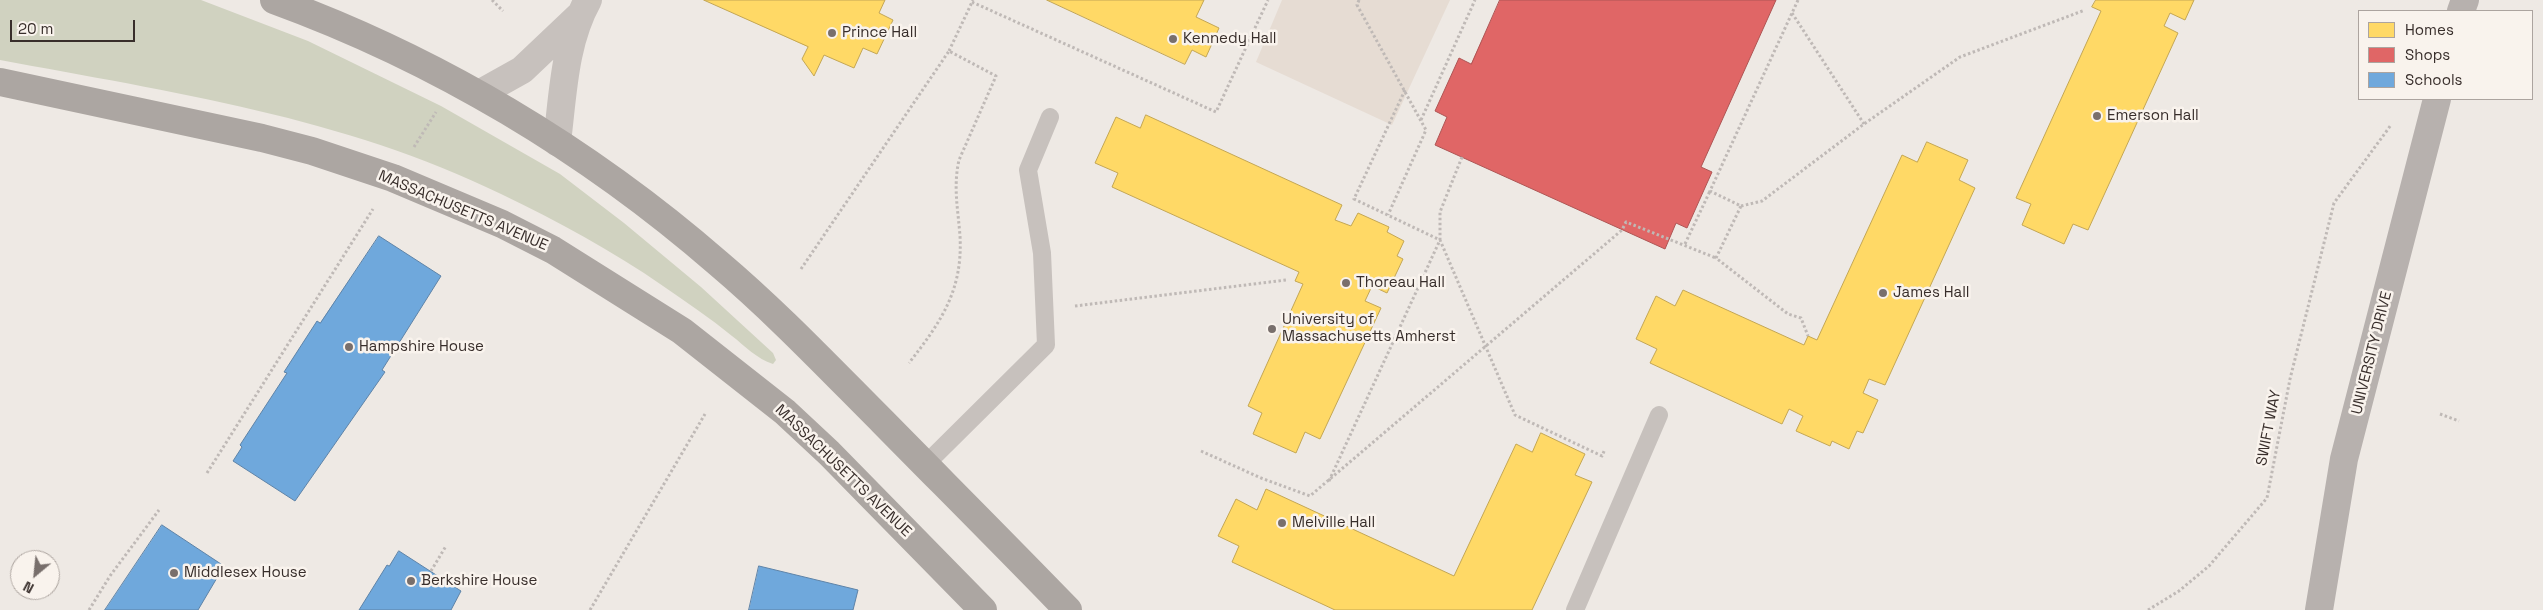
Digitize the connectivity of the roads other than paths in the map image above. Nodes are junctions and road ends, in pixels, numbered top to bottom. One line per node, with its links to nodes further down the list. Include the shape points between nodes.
1 (274, 0): 4 (main road, via 399,53)
2 (584, 7): 4 (street, via 522,70); 7 (street, via 570,49)
3 (0, 82): 10 (main road, MASSACHUSETTS AVENUE, via 312,151 393,178 502,224 553,250 682,331 785,412)
4 (480, 94): 7 (main road)
5 (2437, 100): 13 (main road, UNIVERSITY DRIVE, via 2344,459)
6 (1050, 117): 9 (lane, via 1028,170 1042,252 1046,345)
7 (557, 142): 9 (main road, via 623,188 718,263)
8 (1659, 416): 12 (lane)
9 (925, 464): 11 (main road)
10 (983, 610)
11 (1068, 610)
12 (1575, 610)
13 (2319, 610)

